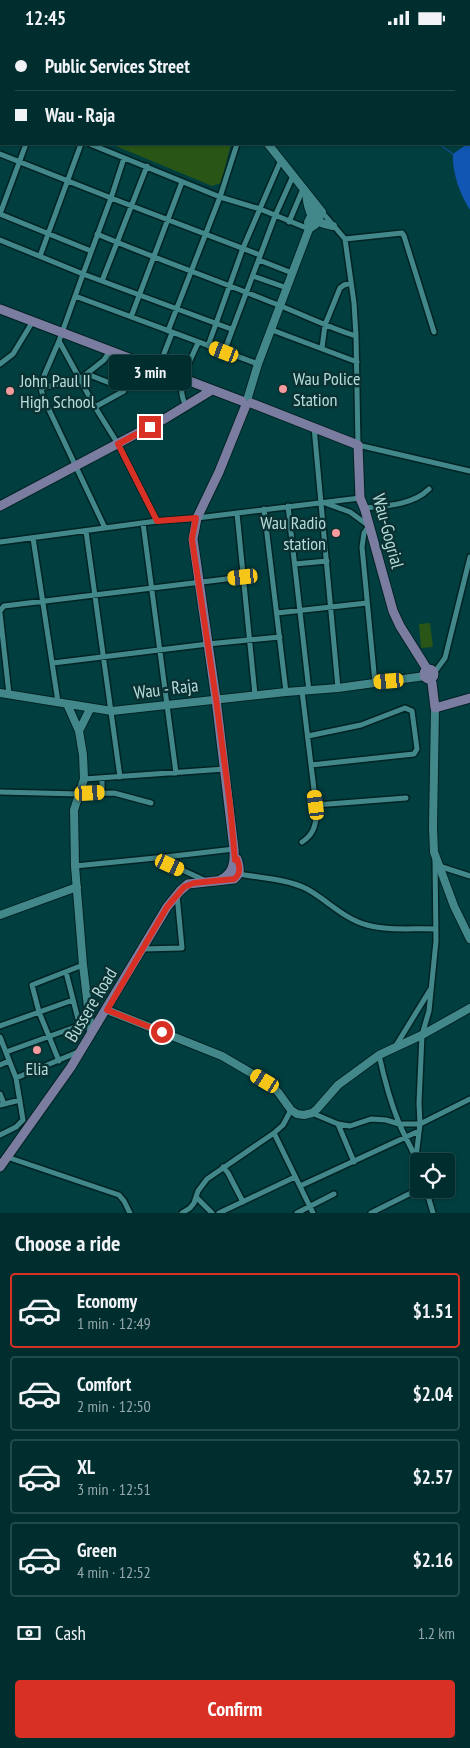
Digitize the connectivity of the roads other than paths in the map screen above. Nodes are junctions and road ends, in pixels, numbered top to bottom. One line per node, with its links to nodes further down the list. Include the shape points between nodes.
1 (26, 145): 9 (street)
2 (82, 145): 12 (street)
3 (92, 145): 7 (street)
4 (238, 145): 15 (street)
5 (269, 145): 8 (street)
6 (0, 154): 9 (street)
7 (124, 158): 10 (street); 16 (street)
8 (281, 160): 11 (street); 18 (street)
9 (20, 162): 12 (street); 26 (street, via 0,214)
10 (146, 166): 13 (street); 17 (street)
11 (293, 176): 14 (street); 20 (street)
12 (67, 180): 16 (street); 26 (street)
13 (182, 182): 15 (street); 21 (street)
14 (304, 191): 19 (street); 22 (street); 23 (street)
15 (220, 197): 18 (street); 27 (street)
16 (111, 198): 17 (street); 28 (street)
17 (131, 206): 21 (street); 31 (street)
18 (260, 209): 20 (street); 32 (street)
19 (319, 209): 22 (street); 24 (street)
20 (275, 216): 23 (street); 35 (street)
21 (168, 219): 27 (street); 36 (street)
22 (314, 219): 24 (street); 25 (street, via 308,222)
23 (289, 222): 25 (street)
24 (333, 226): 29 (street)
25 (309, 229): 38 (street)
26 (48, 233): 33 (street); 34 (street)
27 (206, 233): 32 (street); 37 (street)
28 (97, 235): 31 (street); 33 (street)
29 (345, 239): 42 (street); 58 (street, via 402,233)
30 (0, 240): 34 (street)
31 (117, 242): 36 (street); 41 (street)
32 (243, 248): 35 (street); 43 (street)
33 (91, 251): 39 (street)
34 (40, 256): 39 (street)
35 (259, 257): 38 (street); 40 (street)
36 (154, 258): 37 (street); 46 (street)
37 (191, 271): 43 (street); 50 (street)
38 (292, 273): 44 (street)
39 (83, 274): 41 (street); 47 (street)
40 (252, 276): 44 (street); 45 (street)
41 (102, 281): 46 (street)
42 (351, 283): 54 (street, via 340,287); 59 (street)
43 (230, 285): 45 (street); 53 (street)
44 (287, 288): 48 (street)
45 (246, 292): 48 (street); 55 (street)
46 (139, 295): 50 (street); 51 (street)
47 (75, 296): 51 (street); 60 (street)
48 (281, 305): 54 (street); 56 (street)
49 (0, 309): 52 (main road)
50 (176, 310): 53 (street); 57 (street)
51 (131, 317): 57 (street)
52 (33, 321): 60 (main road); 67 (street, via 13,354)
53 (216, 324): 55 (street); 62 (street)
54 (325, 325): 59 (street); 63 (street)
55 (231, 329): 65 (street)
56 (272, 330): 63 (street); 68 (street)
57 (170, 332): 61 (street); 69 (street)
58 (434, 332)
59 (356, 336): 66 (street)
60 (60, 337): 64 (main road); 71 (street); 73 (street)
61 (198, 343): 62 (street); 72 (street)
62 (208, 346): 65 (street)
63 (322, 348): 66 (street)
64 (110, 351): 69 (main road); 70 (street)
65 (224, 352): 68 (street)
66 (357, 362): 80 (street)
67 (0, 364)
68 (258, 364): 75 (street)
69 (158, 369): 72 (main road)
70 (87, 374): 71 (street); 76 (street, via 125,389)
71 (80, 379): 73 (street); 76 (street)
72 (183, 379): 74 (main road); 77 (street, via 181,399)
73 (41, 388): 81 (street)
74 (212, 390): 75 (main road); 77 (main road)
75 (247, 401): 78 (main road); 91 (main road, via 219,472)
76 (95, 407): 79 (street)
77 (187, 407): 79 (main road)
78 (314, 427): 80 (main road); 85 (street)
79 (118, 444): 81 (main road); 92 (street)
80 (358, 445): 82 (street); 84 (main road, Wau-Gogrial)
81 (75, 466): 87 (main road); 95 (street)
82 (470, 471)
83 (429, 489): 88 (street, via 407,502)
84 (360, 498): 85 (street); 88 (main road, Wau-Gogrial)
85 (320, 502): 86 (street); 94 (street, via 350,512); 100 (street)
86 (288, 506): 89 (street); 101 (street)
87 (0, 507)
88 (364, 508): 94 (main road, Wau-Gogrial)
89 (264, 509): 90 (street); 111 (street)
90 (237, 513): 91 (street); 102 (street)
91 (196, 518): 92 (street); 103 (main road, via 192,539)
92 (157, 521): 93 (street)
93 (143, 523): 95 (street); 104 (street)
94 (369, 526): 107 (street, via 364,533 362,547); 118 (main road, Wau-Gogrial, via 393,611)
95 (105, 528): 96 (street)
96 (86, 531): 97 (street); 105 (street)
97 (33, 538): 98 (street); 106 (street)
98 (0, 542)
99 (470, 557): 118 (street, via 445,658)
100 (327, 561): 101 (street); 108 (street)
101 (295, 564): 109 (street)
102 (243, 577): 103 (street); 113 (street)
103 (199, 583): 104 (street); 114 (main road)
104 (152, 588): 105 (street); 115 (street)
105 (95, 595): 106 (street); 116 (street)
106 (43, 602): 110 (street, via 4,606); 117 (street)
107 (367, 603): 108 (street); 119 (street)
108 (331, 607): 109 (street); 120 (street)
109 (300, 611): 111 (street); 121 (street)
110 (0, 612): 124 (street)
111 (277, 613): 112 (street)
112 (280, 637): 113 (street); 122 (street)
113 (249, 641): 114 (street); 125 (street)
114 (208, 643): 115 (street); 127 (main road)
115 (160, 650): 116 (street); 130 (street)
116 (104, 657): 117 (street); 133 (street)
117 (53, 663): 128 (street)
118 (429, 674): 119 (street, Wau - Raja); 132 (main road, Wau-Gogrial)
119 (375, 683): 120 (street, Wau - Raja)
120 (338, 688): 121 (street, Wau - Raja)
121 (305, 691): 122 (street, Wau - Raja); 135 (street)
122 (286, 692): 125 (street, Wau - Raja)
123 (0, 693): 124 (street, Wau - Raja)
124 (9, 694): 128 (street, Wau - Raja)
125 (255, 695): 127 (street, Wau - Raja)
126 (470, 698): 132 (main road)
127 (216, 699): 130 (street, Wau - Raja); 137 (main road)
128 (58, 702): 129 (street, Wau - Raja)
129 (67, 704): 131 (street, Wau - Raja); 134 (street)
130 (168, 705): 133 (street, Wau - Raja); 138 (street)
131 (90, 709): 133 (street, Wau - Raja); 134 (street)
132 (435, 709): 150 (street)
133 (112, 711): 139 (street)
134 (79, 731): 141 (street)
135 (308, 736): 136 (street); 136 (street, via 361,725 405,708 412,711 417,749 414,754)
136 (311, 765): 147 (street)
137 (225, 769): 138 (street); 149 (main road)
138 (176, 773): 139 (street)
139 (120, 777): 140 (street)
140 (102, 778): 141 (street); 143 (street)
141 (84, 779): 144 (street)
142 (0, 792): 144 (street)
143 (102, 793): 144 (street); 146 (street)
144 (79, 794): 153 (street, via 74,810)
145 (406, 798): 147 (street)
146 (151, 803)
147 (316, 805): 148 (street, via 314,829)
148 (302, 842)
149 (234, 849): 151 (street); 152 (main road)
150 (434, 852): 154 (street); 162 (street)
151 (156, 858): 153 (street); 158 (street)
152 (235, 860): 155 (main road, via 239,863); 157 (main road, via 229,875)
153 (75, 866): 159 (street)
154 (439, 866): 156 (street); 163 (street)
155 (239, 874): 157 (main road, via 234,879); 162 (street, via 305,888 365,924)
156 (470, 876)
157 (220, 880): 158 (main road)
158 (207, 882): 160 (main road, via 188,884)
159 (78, 887): 161 (street); 165 (street)
160 (177, 894): 164 (main road, Bussere Road); 164 (street, via 182,948)
161 (0, 915)
162 (436, 929): 167 (street)
163 (470, 939)
164 (143, 949): 170 (main road, Bussere Road)
165 (83, 965): 166 (street); 173 (street)
166 (66, 972): 168 (street); 171 (street, via 32,985)
167 (431, 987): 174 (street); 177 (street)
168 (73, 1000): 171 (street); 176 (street, via 78,1026)
169 (470, 1008): 174 (street)
170 (107, 1010): 173 (main road, Bussere Road); 189 (street, via 222,1056 265,1081)
171 (39, 1012): 172 (street); 176 (street)
172 (0, 1026)
173 (91, 1032): 178 (main road, Bussere Road)
174 (422, 1035): 177 (street); 193 (street)
175 (0, 1037): 179 (street)
176 (48, 1037): 179 (street); 182 (street)
177 (394, 1048): 180 (street)
178 (82, 1050): 182 (street); 200 (main road, Bussere Road)
179 (6, 1052): 181 (street)
180 (379, 1055): 190 (street, via 338,1085); 192 (street)
181 (9, 1061): 183 (street); 184 (street)
182 (58, 1061): 184 (street)
183 (0, 1065)
184 (16, 1078): 186 (street)
185 (0, 1094): 188 (street)
186 (20, 1099): 188 (street); 196 (street, via 23,1121)
187 (470, 1099): 193 (street)
188 (2, 1104)
189 (291, 1110): 190 (street, via 297,1114); 195 (street)
190 (312, 1113): 191 (street)
191 (338, 1124): 192 (street, via 350,1126 371,1119); 201 (street)
192 (399, 1124): 193 (street); 197 (street)
193 (420, 1124): 194 (street)
194 (419, 1131): 197 (street); 199 (street)
195 (274, 1133): 203 (street); 204 (street)
196 (0, 1135)
197 (406, 1138): 198 (street); 201 (street)
198 (414, 1153)
199 (416, 1153)
200 (7, 1157): 202 (main road, Bussere Road); 212 (street, via 119,1195)
201 (354, 1162): 205 (street)
202 (0, 1167)
203 (223, 1167): 208 (street, via 207,1179); 210 (street)
204 (295, 1177): 205 (street); 210 (street)
205 (300, 1186): 211 (street)
206 (334, 1194): 211 (street)
207 (410, 1194): 218 (street)
208 (196, 1197): 213 (street, via 190,1208); 214 (street)
209 (428, 1198): 219 (street)
210 (243, 1202): 215 (street)
211 (310, 1206): 216 (street); 217 (street)
212 (130, 1213)
213 (182, 1213)
214 (212, 1213)
215 (219, 1213)
216 (297, 1213)
217 (313, 1213)
218 (371, 1213)
219 (432, 1213)

